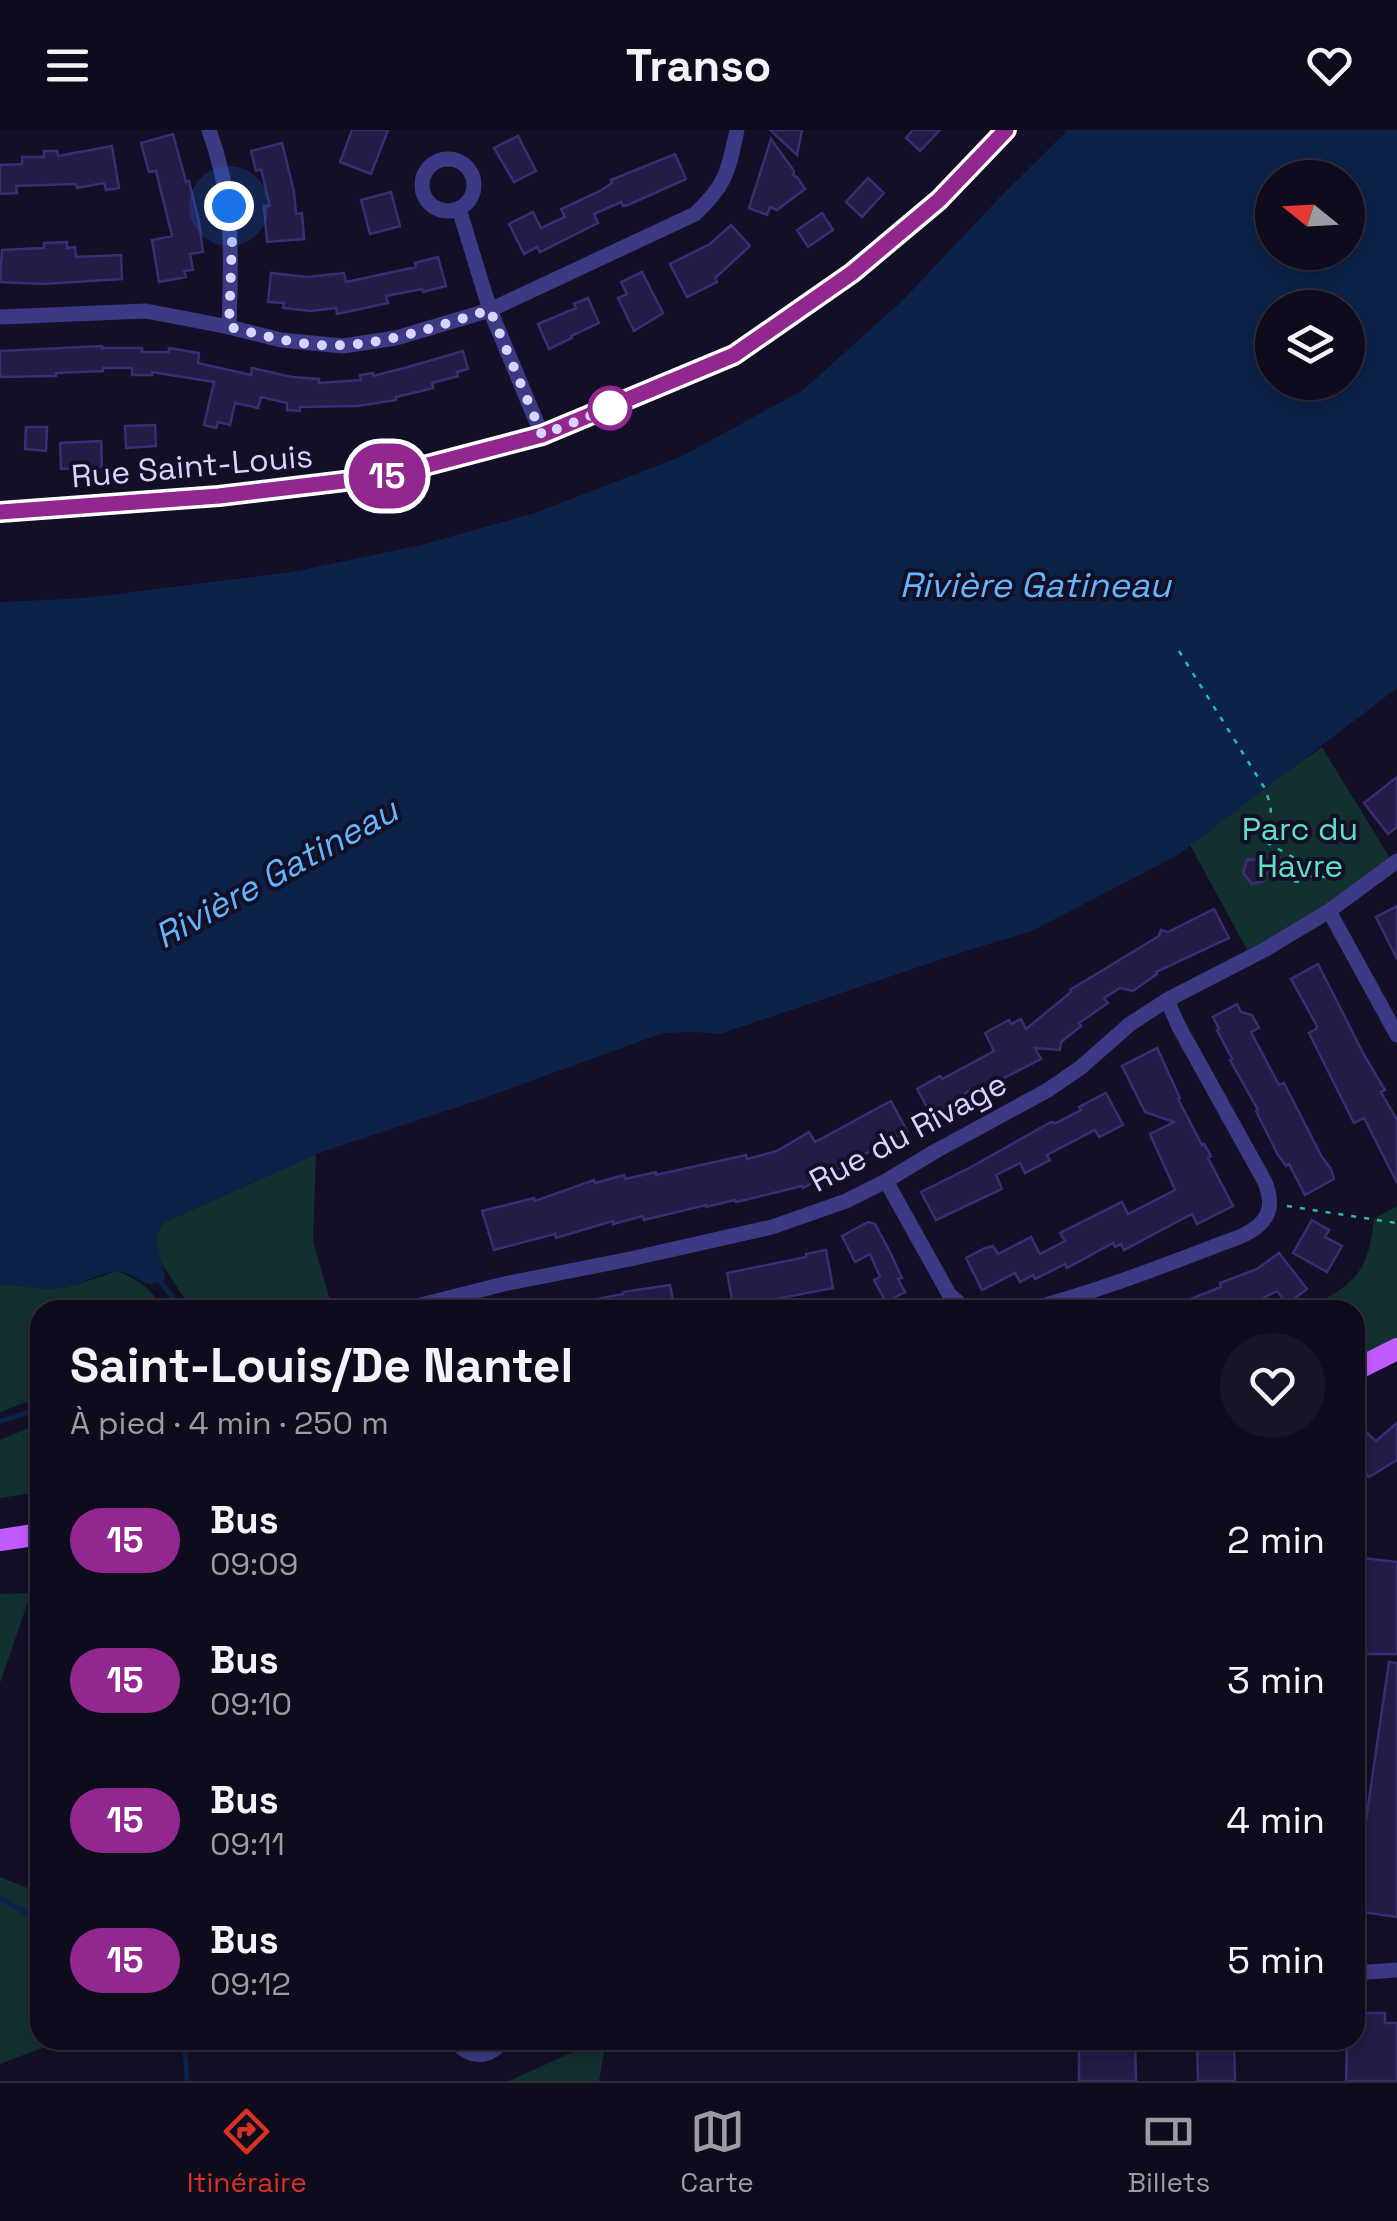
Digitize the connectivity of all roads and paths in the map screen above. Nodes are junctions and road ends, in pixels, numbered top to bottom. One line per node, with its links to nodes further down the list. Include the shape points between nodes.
1 (209, 130): 7 (street, via 231,222)
2 (737, 130): 5 (street, via 727,175 695,214)
3 (1006, 130): 8 (main road, Rue Saint-Louis, via 939,200 852,273 734,355)
4 (459, 209): 5 (street)
5 (490, 310): 7 (street, via 343,346); 8 (street)
6 (0, 317): 7 (street, via 146,311)
7 (229, 327)
8 (542, 435): 9 (main road, Rue Saint-Louis, via 386,476)
9 (0, 512)
10 (1178, 651): 12 (path, via 1264,787 1272,815 1262,840)
11 (1397, 860): 16 (street, Rue du Rivage)
12 (1297, 865): 13 (path); 15 (path, via 1289,873)
13 (1306, 876): 15 (path); 16 (path, via 1340,878)
14 (1270, 878): 15 (path)
15 (1293, 880)
16 (1356, 890): 17 (street, Rue du Rivage)
17 (1329, 912): 18 (street, Rue du Rivage); 19 (street)
18 (1167, 1000): 20 (street, Rue du Rivage, via 1118,1032 1070,1076); 21 (street, via 1265,1182)
19 (1397, 1035)
20 (886, 1181): 23 (street, Rue du Rivage, via 772,1227); 24 (street)
21 (1270, 1204): 22 (path); 25 (street, via 1261,1223 1243,1235)
22 (1397, 1223)
23 (440, 1300)
24 (956, 1300)
25 (1057, 1300)
26 (1397, 1349): 27 (main road)
27 (1365, 1365)
28 (30, 1536): 29 (main road)
29 (0, 1540)
30 (1397, 1970): 31 (street)
31 (1365, 1972)
32 (464, 2050): 33 (street)
33 (496, 2050)

